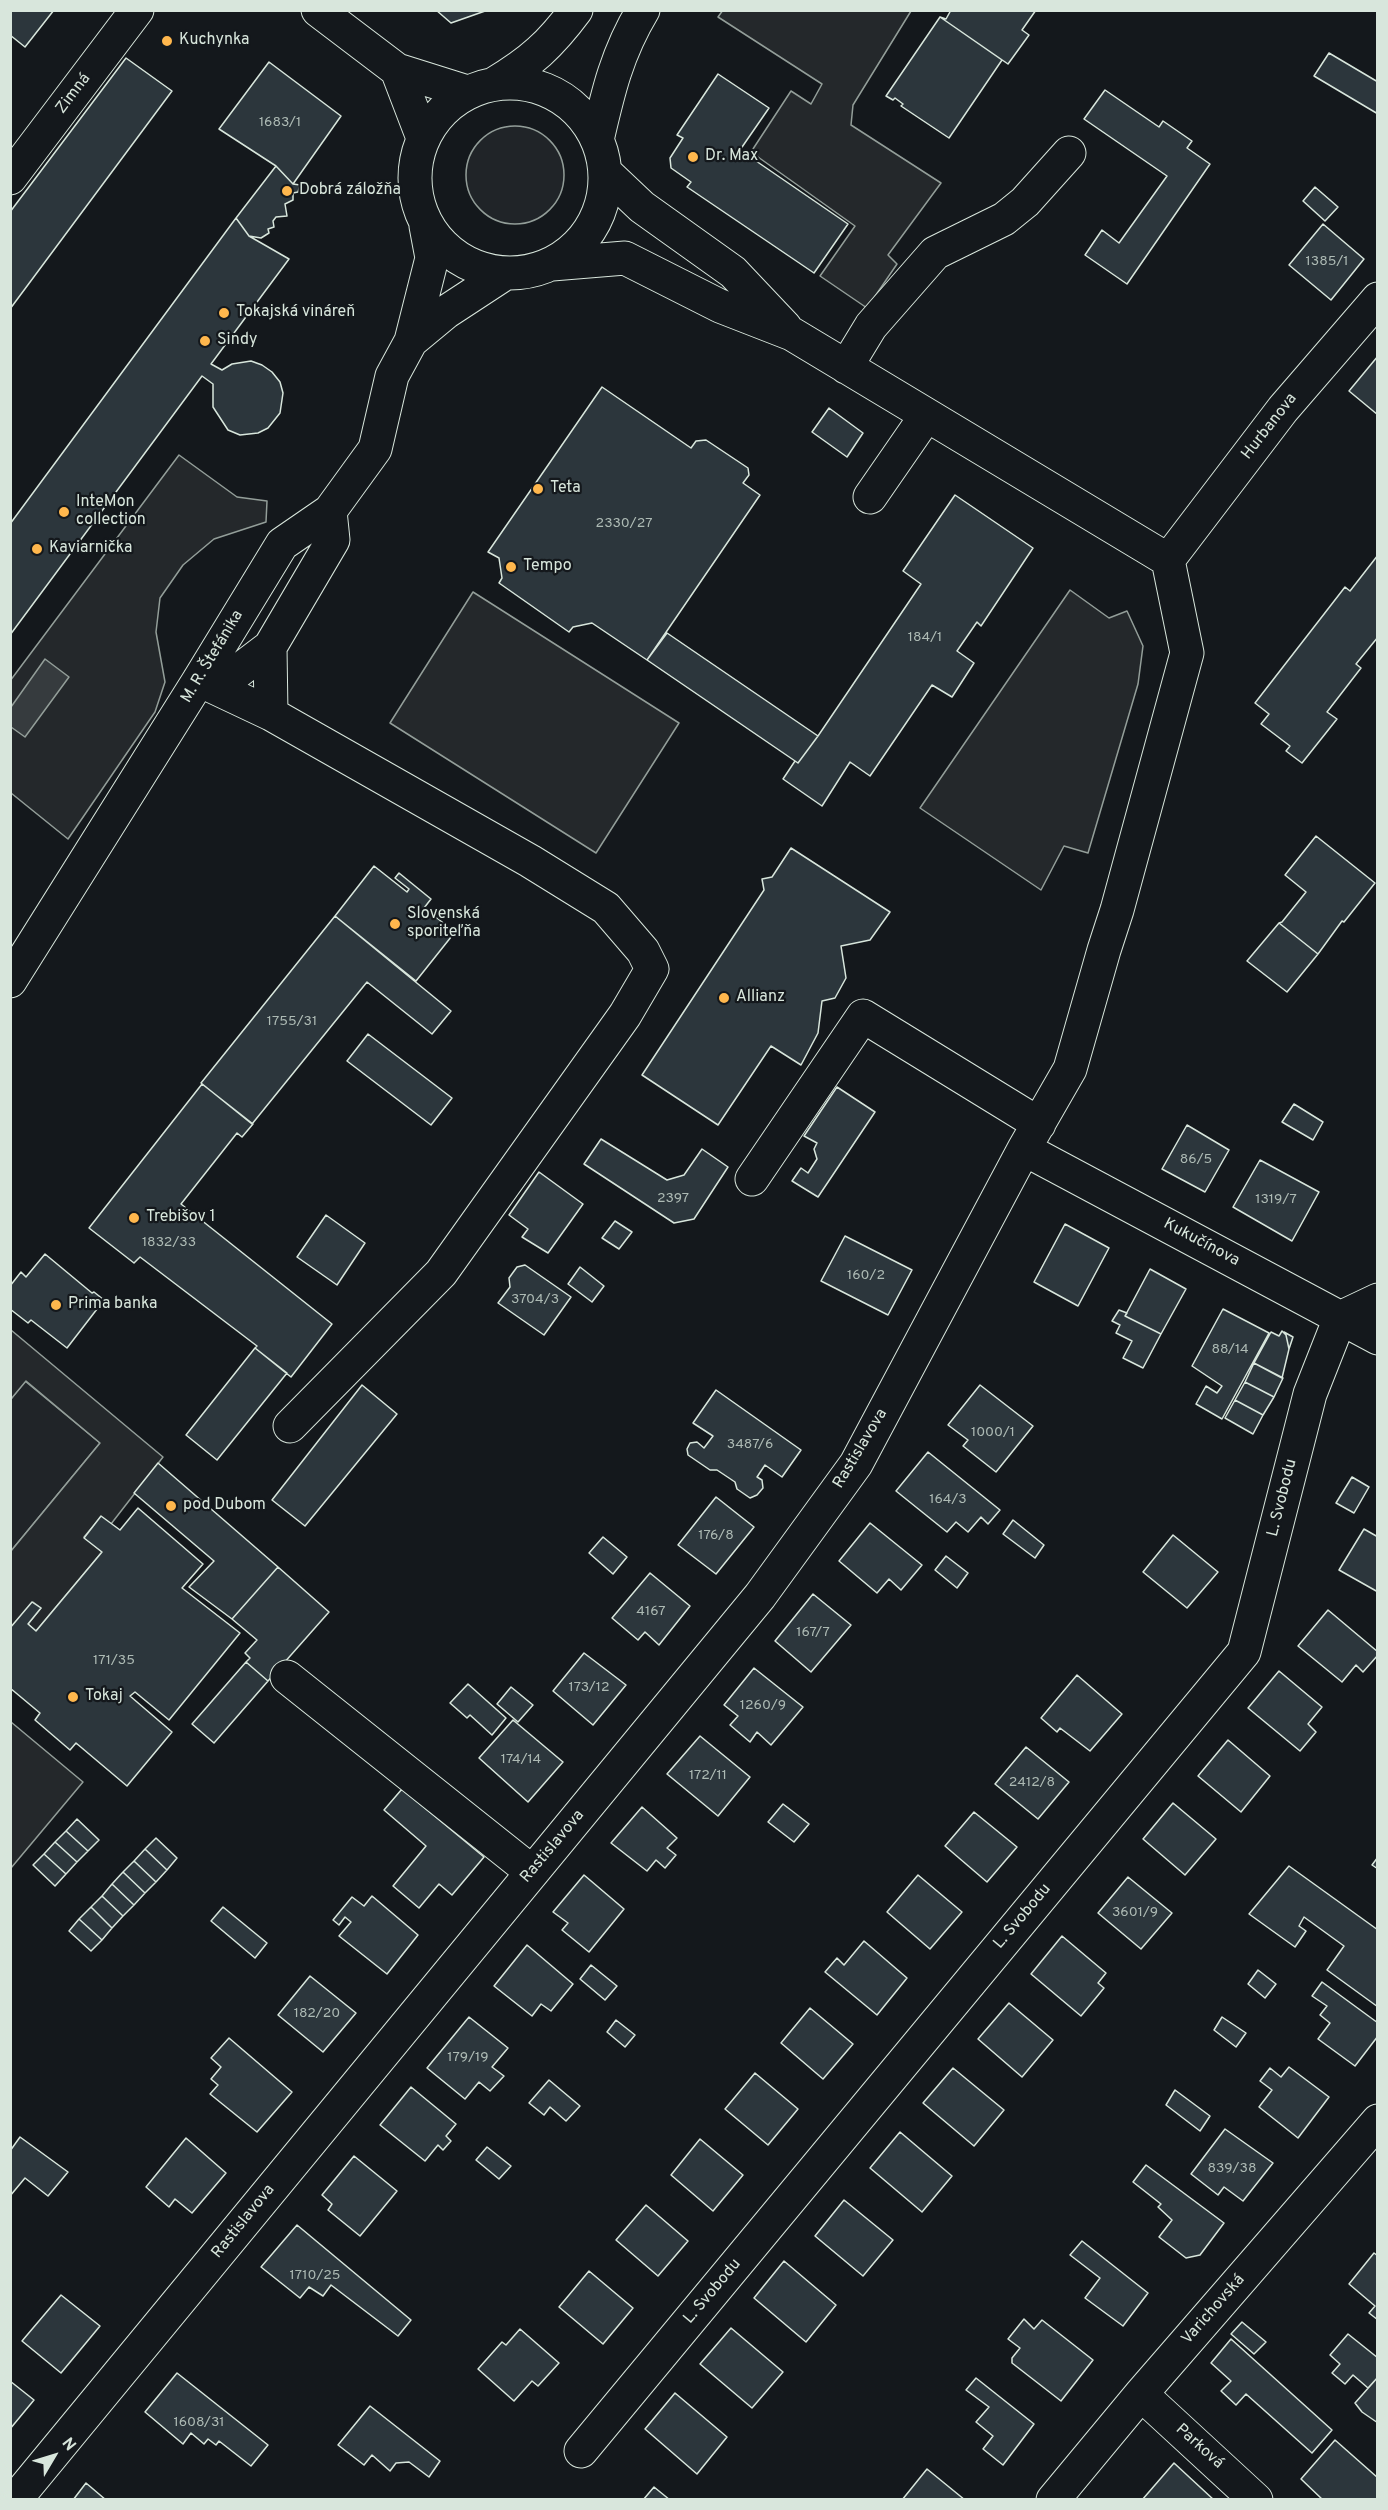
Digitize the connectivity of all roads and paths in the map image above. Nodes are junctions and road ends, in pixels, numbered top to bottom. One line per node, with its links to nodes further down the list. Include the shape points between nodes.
1 (137, 10): 11 (street, Zimná)
2 (318, 10): 5 (street)
3 (576, 10): 6 (street, via 558,35 526,64)
4 (644, 10): 8 (street, via 612,72)
5 (397, 70): 6 (street); 7 (street)
6 (481, 88): 7 (street, via 455,99 435,118); 8 (street, via 515,83 561,98 582,116)
7 (423, 138): 12 (street, via 414,178 416,199)
8 (597, 140): 10 (street)
9 (1069, 153): 18 (street, via 1025,202 1004,219 935,253 872,326)
10 (605, 172): 13 (street, via 596,220 582,241); 16 (street, via 642,207 733,272)
11 (10, 178)
12 (426, 226): 14 (street, via 444,248 467,265); 17 (street, via 432,258)
13 (552, 264): 14 (street, via 529,272); 16 (street, via 626,258 720,306)
14 (504, 274): 17 (street, via 446,312)
15 (1377, 299): 22 (street, Hurbanova, via 1283,409)
16 (792, 334): 18 (street)
17 (411, 341): 21 (street, M. R. Štefánika, via 392,376 375,449)
18 (846, 367): 19 (street)
19 (926, 416): 20 (street); 22 (street)
20 (870, 497)
21 (330, 512): 23 (street, via 333,540); 24 (street, M. R. Štefánika, via 282,544)
22 (1168, 560): 27 (street, Rastislavova, via 1187,653 1070,1069)
23 (270, 647): 24 (street, via 237,672); 25 (street)
24 (199, 680): 25 (street); 26 (street, M. R. Štefánika)
25 (271, 714): 32 (street, via 606,908 643,951 652,969 625,1015 441,1273)
26 (10, 981)
27 (1031, 1136): 28 (street, Kukučínova, via 863,1016); 30 (street, Kukučínova); 34 (street, Rastislavova, via 856,1464 760,1596)
28 (752, 1179)
29 (1377, 1299): 30 (street)
30 (1340, 1318): 31 (street, Kukučínova); 37 (street, L. Svobodu, via 1310,1394 1244,1652)
31 (1377, 1338)
32 (290, 1426)
33 (286, 1677): 34 (street)
34 (532, 1872): 38 (street, Rastislavova)
35 (1377, 2121): 36 (street, Varichovská)
36 (1141, 2394): 39 (street, Varichovská); 40 (street, Parková)
37 (581, 2451)
38 (15, 2499)
39 (1053, 2499)
40 (1256, 2499)

